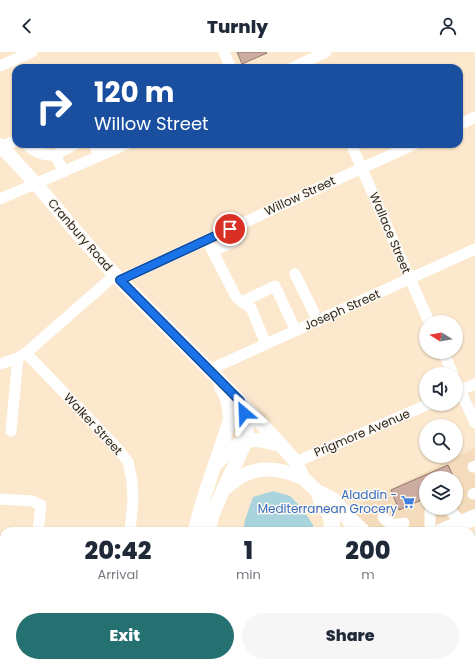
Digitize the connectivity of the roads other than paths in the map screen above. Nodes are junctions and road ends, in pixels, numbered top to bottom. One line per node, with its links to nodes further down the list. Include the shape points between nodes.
1 (32, 52): 7 (street)
2 (224, 52): 5 (street)
3 (326, 52): 4 (street)
4 (312, 60): 6 (street)
5 (229, 64)
6 (302, 64)
7 (0, 66)
8 (475, 117): 9 (street)
9 (463, 123)
10 (12, 142): 11 (street)
11 (1, 146): 22 (main road, Cranbury Road)
12 (31, 148): 18 (street, via 44,155)
13 (68, 148): 18 (street)
14 (96, 148): 19 (street)
15 (118, 148): 19 (street)
16 (353, 148): 20 (street, Wallace Street)
17 (406, 148): 20 (street, Willow Street)
18 (55, 155): 21 (street)
19 (99, 156): 21 (street)
20 (362, 168): 24 (street, Willow Street); 30 (street, Wallace Street)
21 (64, 172): 22 (street)
22 (36, 184): 23 (street); 29 (main road, Cranbury Road)
23 (0, 199)
24 (230, 229): 25 (street, Willow Street); 27 (street, via 236,241)
25 (207, 240): 27 (street); 29 (street, Willow Street)
26 (475, 249): 30 (street, Joseph Street)
27 (213, 251): 31 (street, via 234,293)
28 (295, 274): 33 (street)
29 (118, 277): 36 (street, Willow Street); 38 (main road, Cranbury Road)
30 (410, 280): 32 (street, Wallace Street); 33 (street, Joseph Street)
31 (242, 302): 34 (street, via 275,286); 35 (street, via 251,308)
32 (426, 315)
33 (318, 321): 34 (street, Joseph Street)
34 (296, 331): 35 (street, Joseph Street)
35 (266, 344): 38 (street, Joseph Street)
36 (22, 356): 37 (street, Willow Street); 45 (street); 60 (street, Walker Street, via 118,449 128,462 133,500)
37 (0, 364)
38 (209, 370): 42 (main road, Cranbury Road); 49 (main road, Cranbury Road, via 226,394 230,419)
39 (475, 384): 40 (street)
40 (463, 387)
41 (463, 399): 44 (street)
42 (240, 401): 46 (main road, Cranbury Road, via 247,425); 47 (main road, Cranbury Road)
43 (419, 408): 48 (street, Prigmore Avenue)
44 (475, 424)
45 (11, 431)
46 (246, 441): 47 (main road); 49 (main road, via 227,452); 51 (main road, Cranbury Road)
47 (281, 445): 48 (main road, Cranbury Road)
48 (296, 462): 50 (main road, Cranbury Road)
49 (214, 466): 61 (main road, Cranbury Road)
50 (303, 478): 51 (main road, via 276,470 257,470 242,476); 52 (main road, Cranbury Road)
51 (223, 490): 62 (main road, Cranbury Road)
52 (319, 493): 63 (highway, via 330,515); 64 (highway, via 334,501)
53 (0, 499): 59 (street, via 32,501 41,505)
54 (430, 515): 65 (street)
55 (460, 515): 57 (street)
56 (383, 517): 58 (street, via 394,525)
57 (469, 520): 66 (highway)
58 (404, 523)
59 (38, 527)
60 (130, 527)
61 (196, 527)
62 (210, 527)
63 (332, 527)
64 (358, 527)
65 (430, 527)
66 (452, 527)

